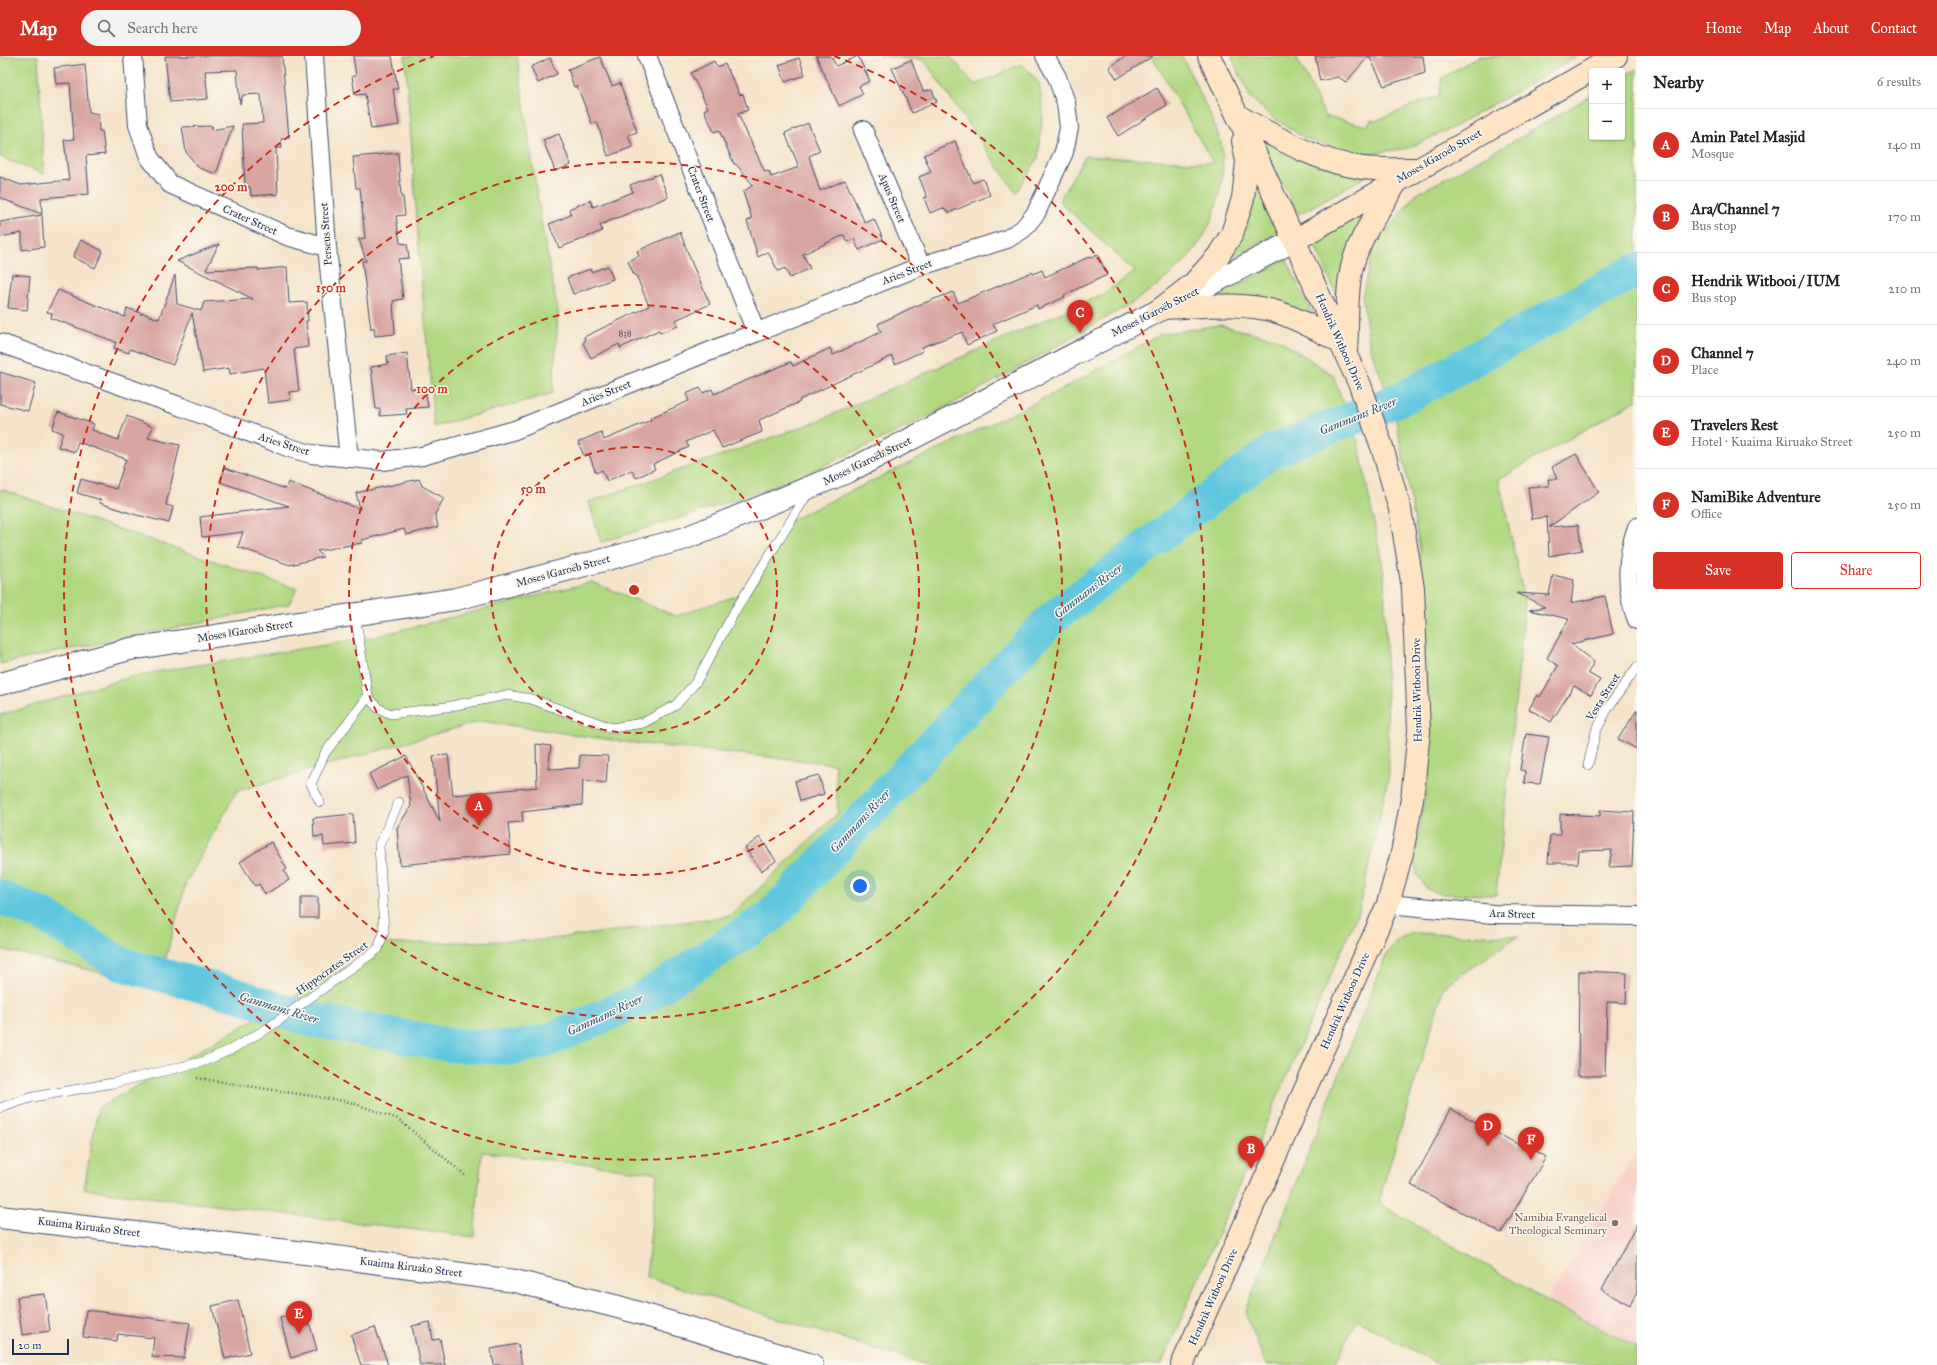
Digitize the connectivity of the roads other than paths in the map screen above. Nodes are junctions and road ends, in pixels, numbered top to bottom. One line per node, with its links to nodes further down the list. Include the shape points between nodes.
1 (133, 56): 12 (street, Crater Street, via 138,126 149,157 170,184 287,236)
2 (314, 56): 12 (street, Perseus Street)
3 (647, 56): 15 (street, Crater Street)
4 (1045, 56): 13 (street, Aries Street, via 1058,77 1066,103 1069,128 1064,152 1036,213 1023,228 1007,239)
5 (1209, 56): 7 (main road, Hendrik Witbooi Drive)
6 (1616, 56): 9 (main road, Moses ǁGaroëb Street)
7 (1237, 113): 9 (main road, via 1291,145 1334,162 1364,168); 11 (main road, Hendrik Witbooi Drive); 14 (main road, via 1248,162 1243,198 1232,234 1218,256 1193,284)
8 (863, 130): 13 (street, Apus Street)
9 (1416, 169): 10 (main road, Moses ǁGaroëb Street)
10 (1398, 180): 11 (main road, Moses ǁGaroëb Street); 17 (main road, via 1356,253 1350,277)
11 (1294, 240): 14 (street, Moses ǁGaroëb Street); 17 (main road, Hendrik Witbooi Drive)
12 (327, 247): 18 (street, Perseus Street)
13 (920, 266): 15 (street, Aries Street)
14 (1160, 309): 17 (main road, via 1238,305 1275,311 1300,320); 19 (street, Moses ǁGaroëb Street, via 847,472)
15 (756, 332): 18 (street, Aries Street, via 515,430 422,456 382,461)
16 (0, 342): 18 (street, Aries Street, via 290,448 311,454)
17 (1343, 349): 29 (main road, Hendrik Witbooi Drive, via 1382,446 1400,509 1413,588 1419,730 1412,798 1402,853)
18 (349, 458)
19 (812, 487): 21 (street, Moses ǁGaroëb Street, via 683,539 456,599); 25 (lane, via 736,609 696,682 676,705 643,723 612,728 531,699 508,695 391,714 378,708)
20 (1637, 526): 22 (street, via 1630,546 1628,577 1632,606)
21 (355, 614): 24 (street, Moses ǁGaroëb Street, via 130,649); 25 (lane)
22 (1637, 620)
23 (1637, 667): 26 (lane, Vesta Street, via 1611,703 1596,731)
24 (0, 684)
25 (368, 697): 27 (lane, via 324,753 310,784)
26 (1588, 765)
27 (320, 802)
28 (399, 802): 31 (lane, Hippocrates Street, via 379,845 384,932 378,949 268,1028 246,1042 202,1062 113,1083 33,1097)
29 (1388, 904): 30 (street, Ara Street, via 1493,914); 34 (main road, Hendrik Witbooi Drive)
30 (1637, 916)
31 (0, 1108)
32 (0, 1217): 33 (street, Kuaima Riruako Street, via 314,1254 515,1282 622,1308)
33 (812, 1365)
34 (1182, 1365)

